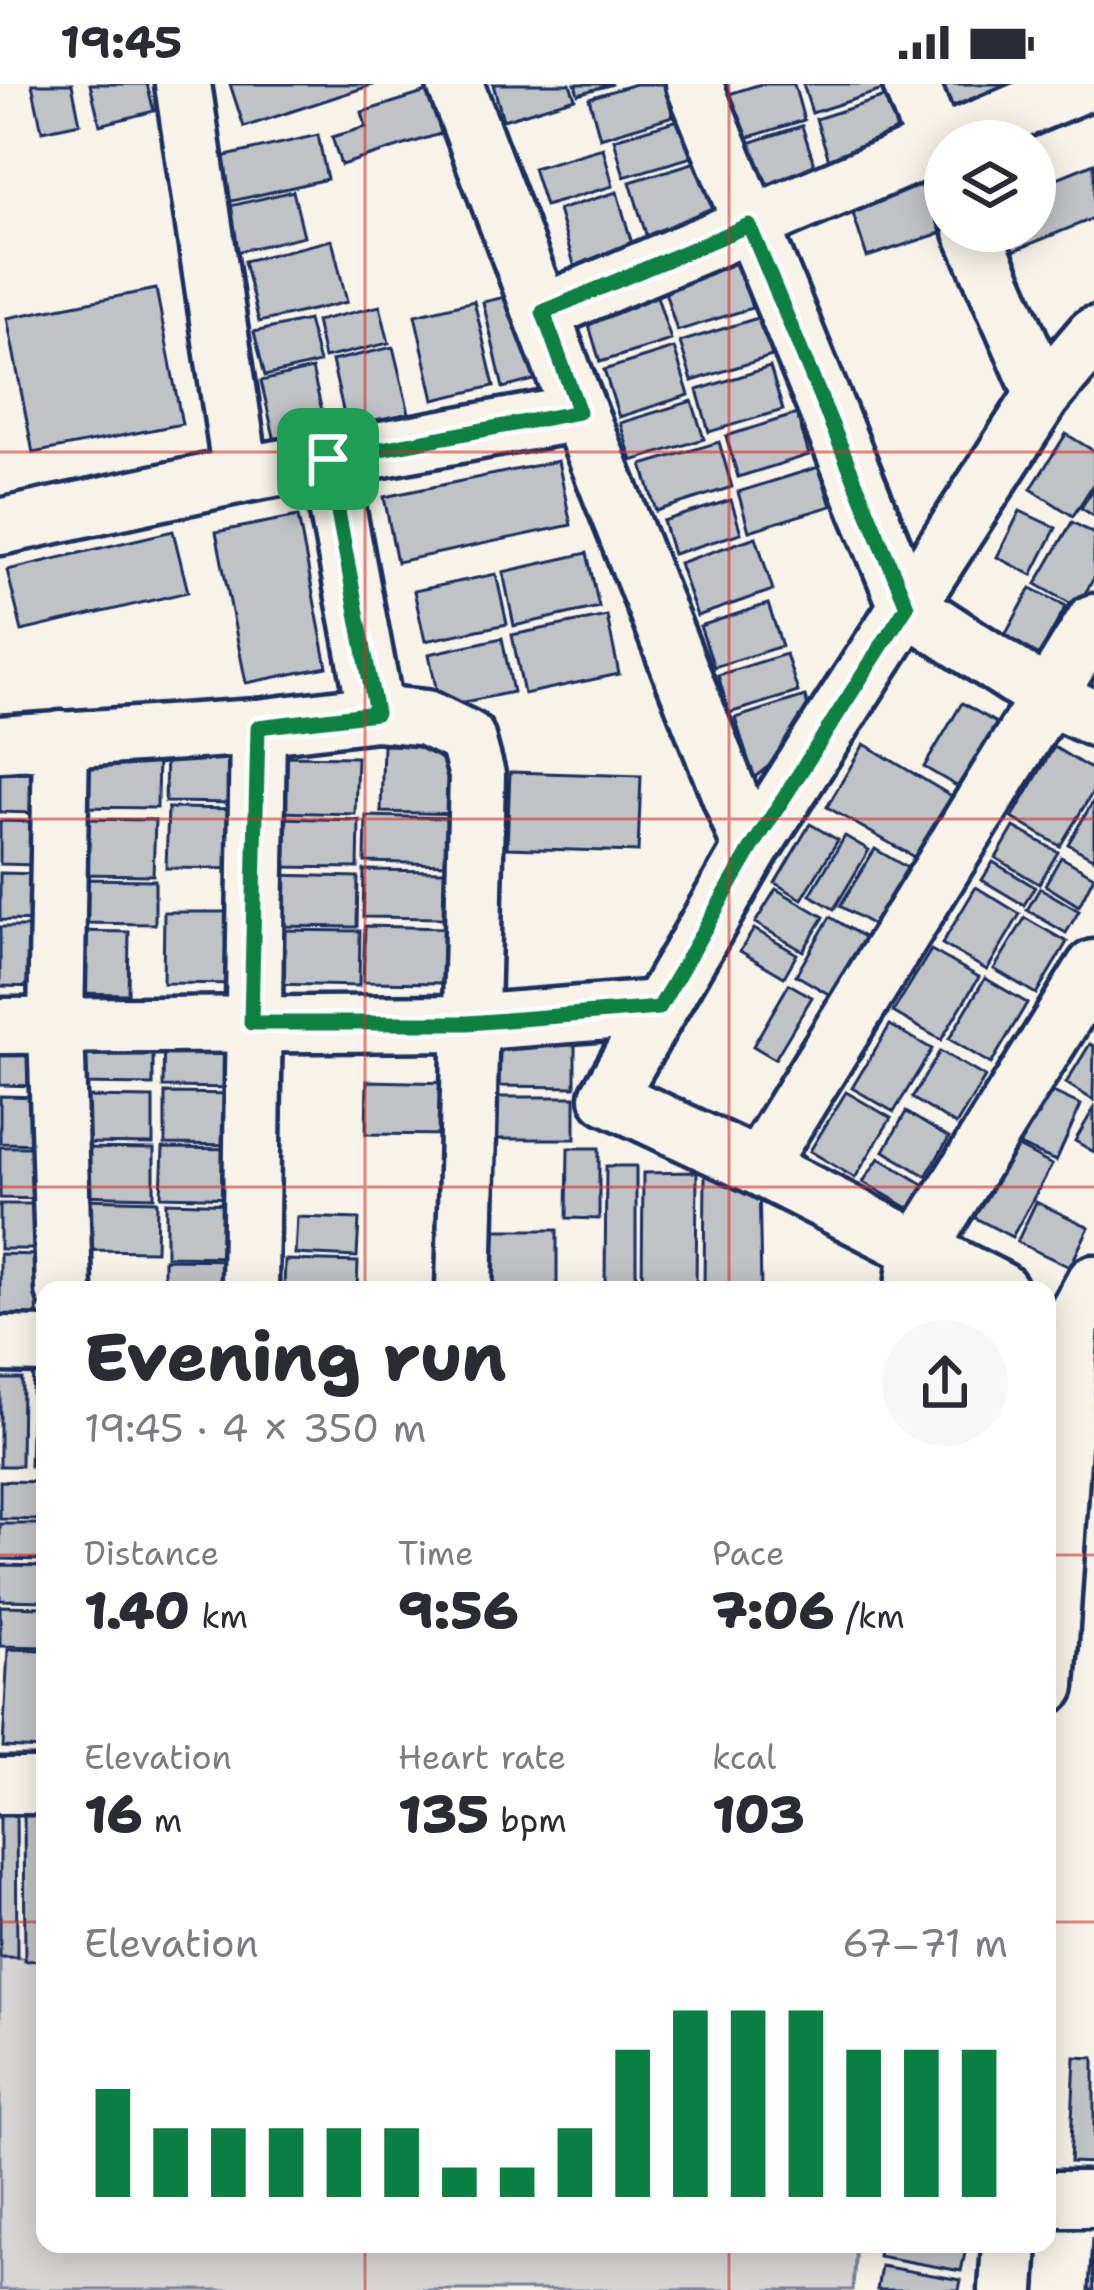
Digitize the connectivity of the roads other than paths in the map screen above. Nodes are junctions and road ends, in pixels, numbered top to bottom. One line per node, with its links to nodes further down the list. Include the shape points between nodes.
1 (183, 84): 16 (street)
2 (455, 84): 11 (street)
3 (694, 84): 9 (street)
4 (910, 84): 6 (street)
5 (1083, 84): 7 (street)
6 (928, 120)
7 (1007, 120)
8 (924, 157): 9 (street)
9 (749, 225): 11 (street); 18 (street)
10 (981, 252): 13 (street)
11 (543, 312): 14 (street)
12 (1094, 334): 13 (street)
13 (1043, 395): 18 (street)
14 (579, 412): 15 (street); 25 (street)
15 (328, 459): 16 (street); 21 (street)
16 (241, 475): 17 (street)
17 (0, 527)
18 (907, 606): 20 (street); 25 (street)
19 (1094, 622): 20 (street)
20 (1071, 707): 32 (street)
21 (376, 713): 22 (street); 29 (street, via 426,718 467,738 477,776)
22 (258, 727): 23 (street); 28 (street)
23 (62, 739): 24 (street); 31 (street)
24 (0, 744)
25 (751, 849): 27 (street)
26 (1094, 968): 33 (street)
27 (659, 1008): 29 (street); 32 (street, via 608,1097)
28 (251, 1023): 29 (street); 31 (street); 35 (street)
29 (468, 1023): 36 (street)
30 (0, 1026): 31 (street)
31 (56, 1026): 34 (street)
32 (758, 1167): 33 (street)
33 (915, 1271): 37 (street)
34 (64, 1281)
35 (250, 1281)
36 (464, 1281)
37 (960, 1281)
38 (1076, 1312): 41 (street)
39 (0, 1344): 40 (street)
40 (36, 1345)
41 (1056, 1570)
42 (0, 1786): 43 (street)
43 (36, 1786)
44 (1056, 2199): 45 (street)
45 (1094, 2199)
46 (1009, 2253): 47 (street)
47 (1007, 2290)

